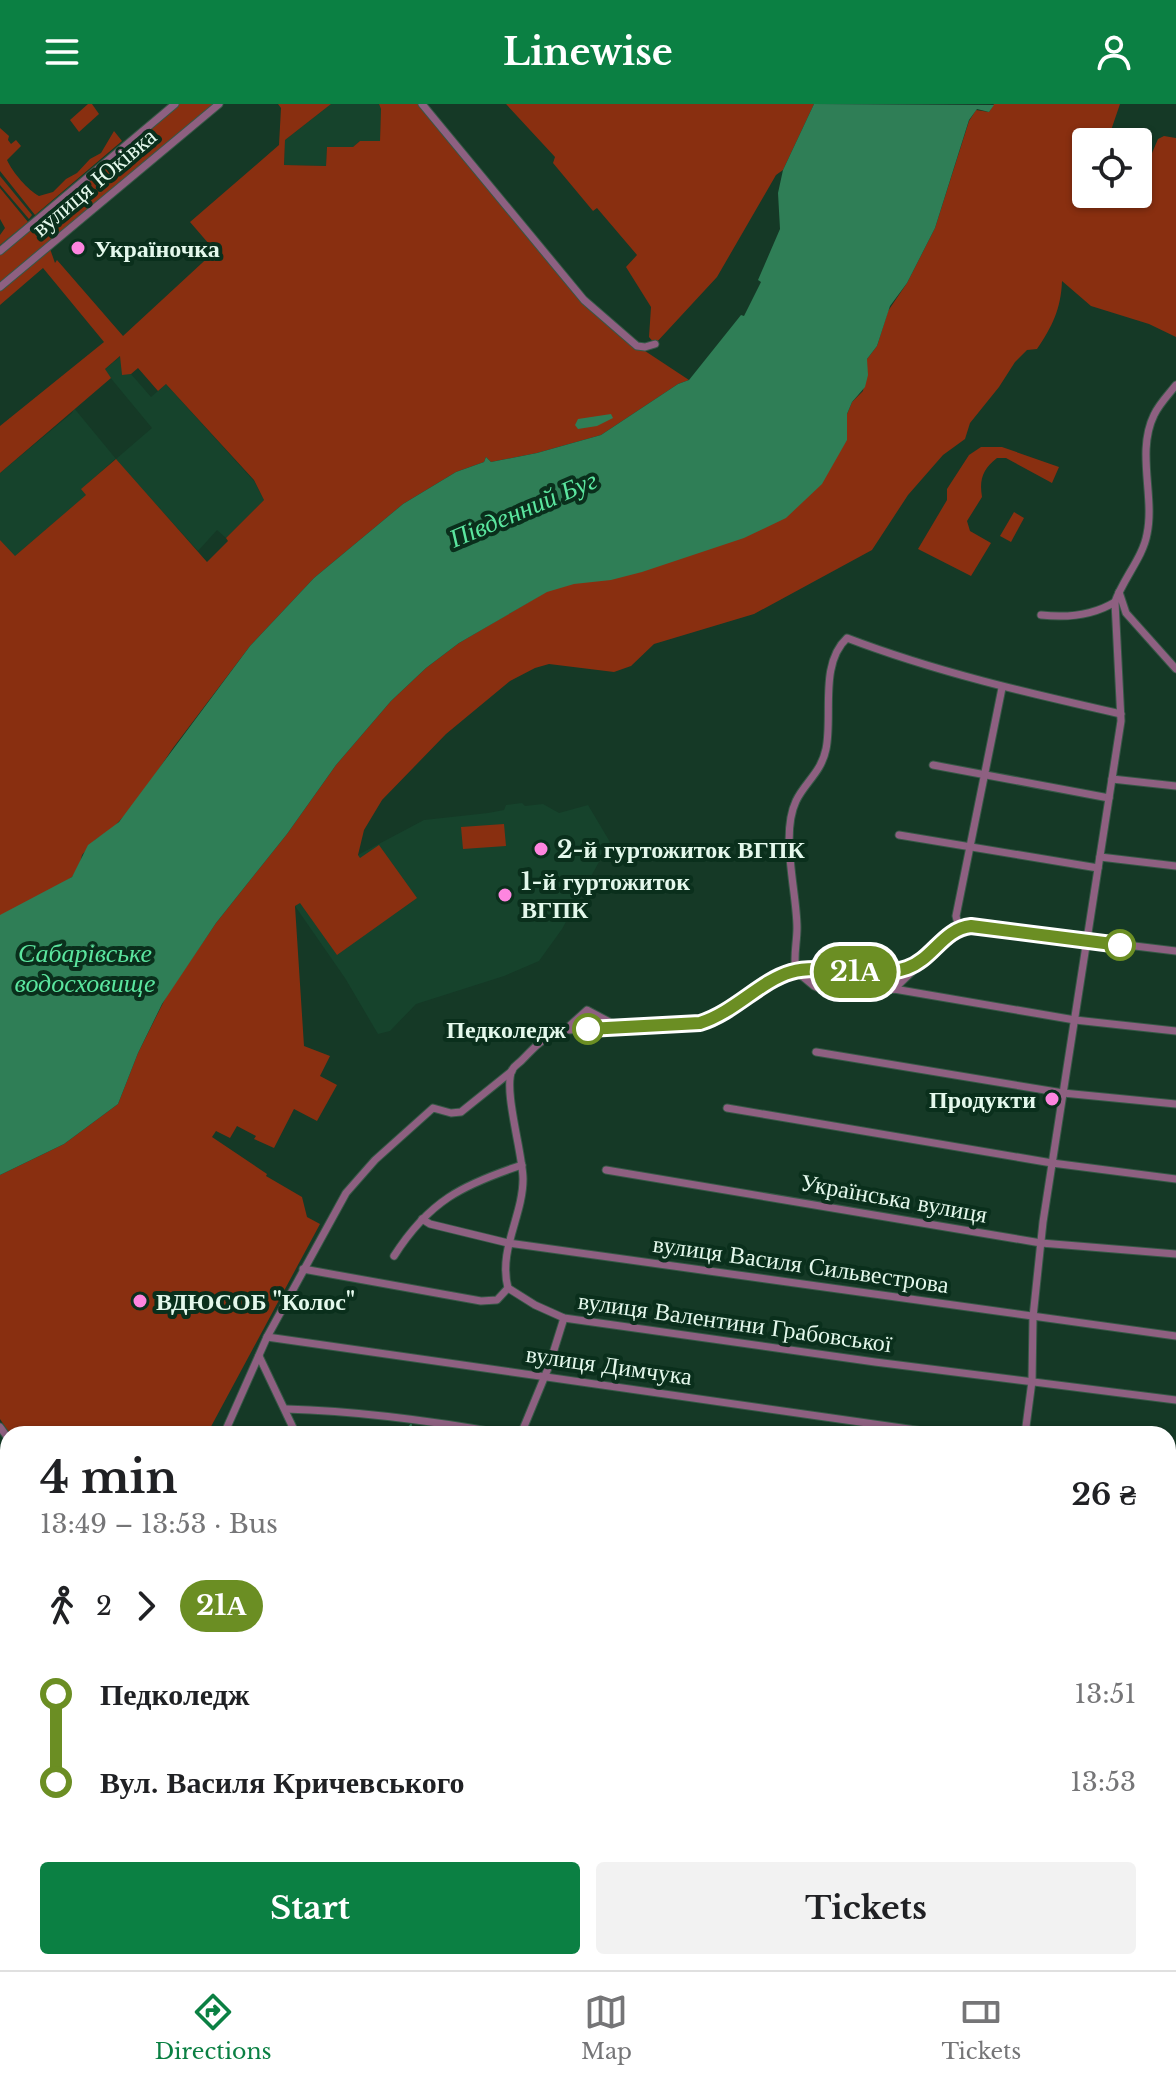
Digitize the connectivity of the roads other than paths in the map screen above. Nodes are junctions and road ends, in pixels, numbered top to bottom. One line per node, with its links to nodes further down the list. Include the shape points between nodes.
1 (175, 104): 4 (street)
2 (422, 104): 6 (street, via 584,300 637,346)
3 (215, 105): 5 (street, вулиця Юківка)
4 (0, 251)
5 (0, 287)
6 (655, 344)
7 (1176, 385): 8 (street, via 1149,429 1147,538)
8 (1119, 589): 9 (street); 11 (street, via 1126,613)
9 (1115, 602): 10 (street, via 1084,614); 13 (street)
10 (1041, 615)
11 (1176, 669)
12 (1002, 688): 13 (street); 15 (street); 28 (street, via 847,638 839,645 832,666 826,749 793,812)
13 (1121, 714): 16 (street)
14 (933, 765): 15 (street)
15 (985, 773): 18 (street); 20 (street)
16 (1112, 779): 17 (street); 18 (street)
17 (1176, 786)
18 (1109, 798): 21 (street)
19 (899, 835): 20 (street)
20 (971, 847): 23 (street); 24 (street, via 956,916)
21 (1100, 857): 22 (street); 23 (street)
22 (1176, 866)
23 (1098, 868): 25 (street)
24 (959, 928): 25 (street); 27 (street)
25 (1087, 941): 26 (street); 30 (street)
26 (1176, 951)
27 (922, 963): 28 (street, via 894,972); 29 (street)
28 (796, 971): 29 (street, via 831,994); 31 (street, via 716,1018)
29 (894, 989): 30 (street)
30 (1075, 1020): 33 (street); 36 (street)
31 (620, 1027): 32 (street); 32 (street, via 587,1010)
32 (565, 1030): 35 (street, via 536,1043)
33 (1176, 1031)
34 (816, 1052): 36 (street)
35 (512, 1070): 40 (street); 48 (street, via 461,1112 433,1108 360,1175)
36 (1063, 1093): 37 (street); 39 (street)
37 (1176, 1104)
38 (727, 1108): 39 (street)
39 (1052, 1163): 42 (street); 45 (street)
40 (522, 1165): 43 (street, via 456,1190); 44 (street, via 521,1199)
41 (606, 1170): 45 (street, Українська вулиця)
42 (1176, 1179)
43 (422, 1219): 44 (street, вулиця Василя Сильвестрова); 47 (street)
44 (508, 1243): 49 (street); 50 (street, вулиця Василя Сильвестрова)
45 (1041, 1243): 46 (street, Українська вулиця); 50 (street)
46 (1176, 1254)
47 (394, 1256)
48 (303, 1269): 49 (street, via 481,1301 497,1300); 53 (street)
49 (508, 1288): 51 (street, вулиця Валентини Грабовської)
50 (1033, 1317): 52 (street, вулиця Василя Сильвестрова); 56 (street)
51 (564, 1318): 55 (street); 56 (street, вулиця Валентини Грабовської)
52 (1176, 1336)
53 (267, 1337): 54 (street); 55 (street, вулиця Димчука)
54 (259, 1356): 58 (street); 59 (street)
55 (545, 1376): 62 (street); 63 (street, вулиця Димчука)
56 (1032, 1381): 57 (street, вулиця Валентини Грабовської); 64 (street)
57 (1176, 1400)
58 (286, 1409): 60 (street); 61 (street, via 389,1415)
59 (228, 1426)
60 (293, 1426)
61 (457, 1426)
62 (524, 1426)
63 (889, 1426)
64 (1026, 1426)

